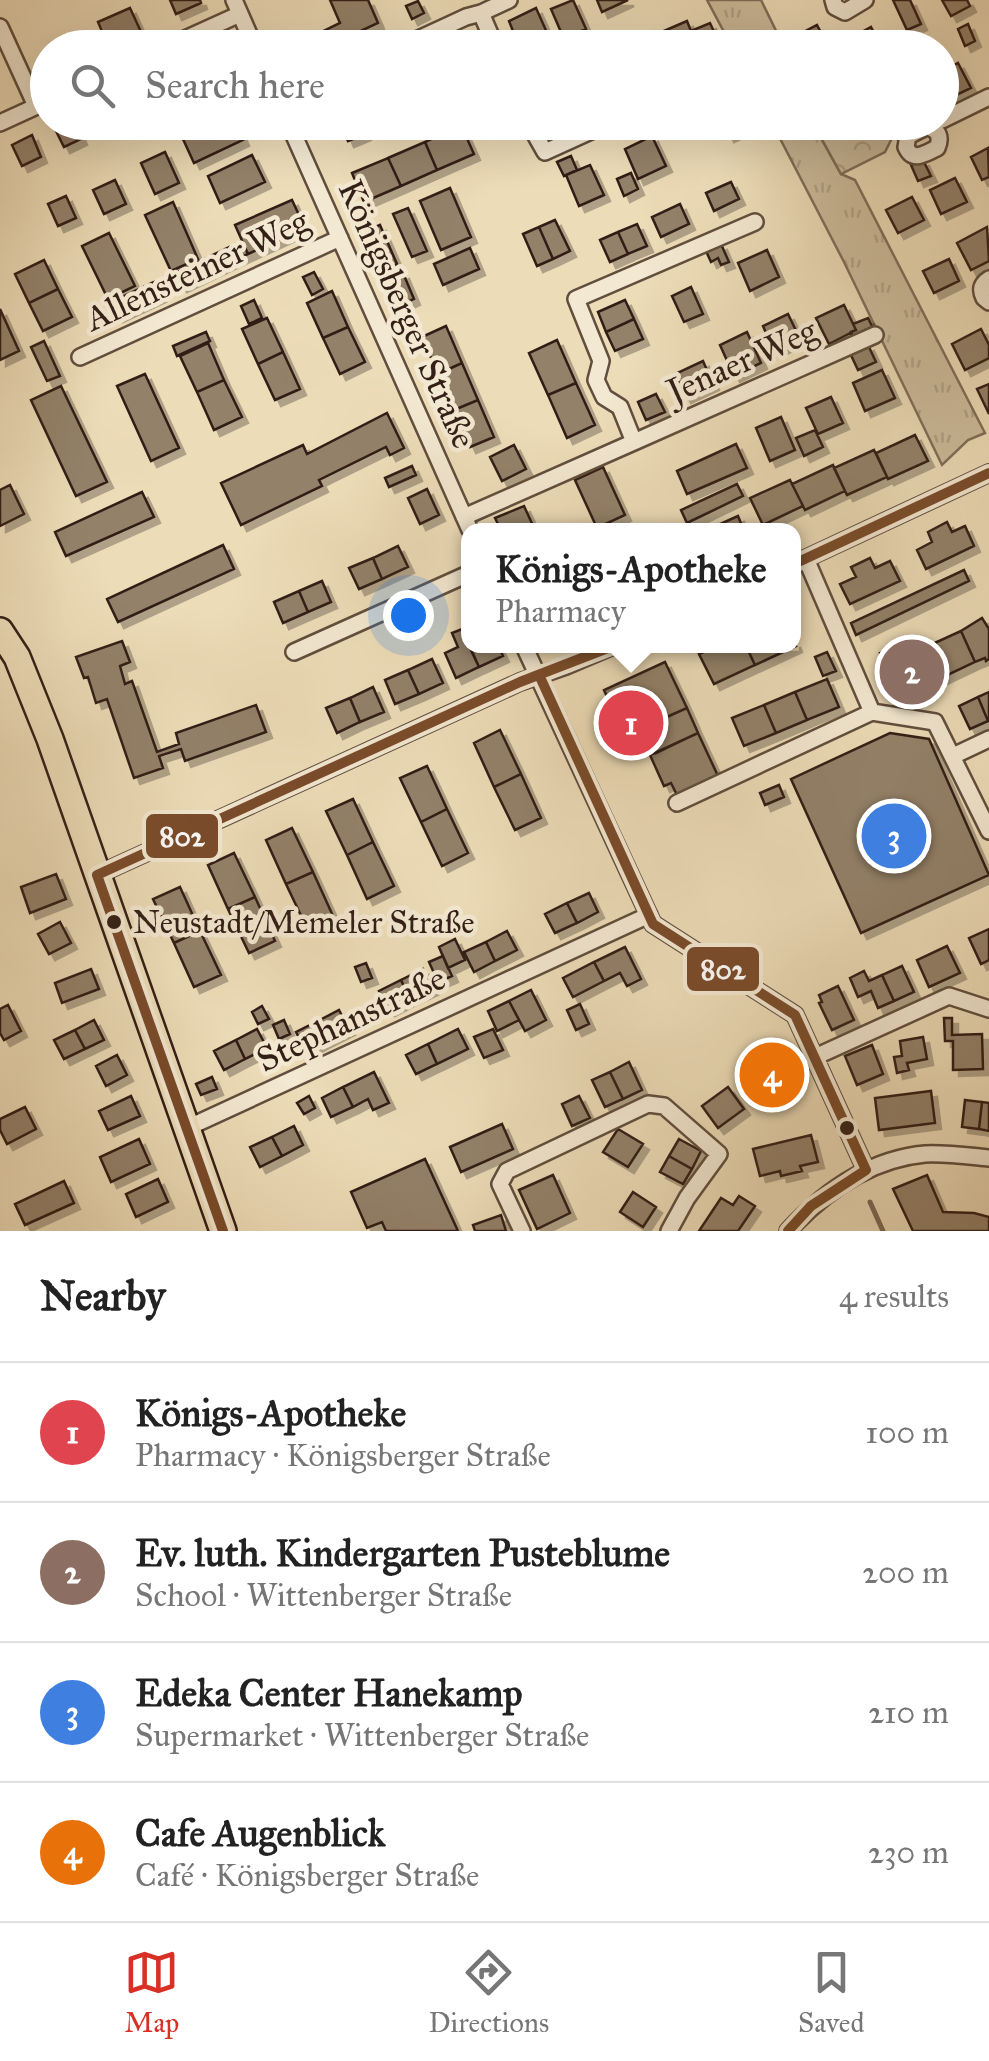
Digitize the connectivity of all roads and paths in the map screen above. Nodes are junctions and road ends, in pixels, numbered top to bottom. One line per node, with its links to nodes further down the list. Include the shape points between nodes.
1 (509, 0): 5 (street)
2 (833, 0): 3 (street, via 846,12)
3 (865, 0)
4 (237, 7): 7 (street); 8 (street)
5 (481, 13): 9 (street); 10 (street)
6 (0, 26): 11 (street)
7 (197, 30)
8 (247, 30)
9 (438, 30)
10 (488, 30)
11 (30, 82)
12 (989, 98): 14 (street)
13 (30, 109): 15 (street)
14 (959, 112)
15 (0, 123)
16 (296, 140): 20 (street, Königsberger Straße)
17 (538, 140): 18 (street, via 544,152)
18 (571, 140)
19 (755, 222): 25 (street, via 576,299 601,361 596,380 604,397 620,407)
20 (340, 238): 24 (street, Allensteiner Weg); 27 (street, Königsberger Straße)
21 (989, 280): 22 (street, via 982,287)
22 (989, 302)
23 (875, 335): 25 (street, Jenaer Weg)
24 (80, 358)
25 (634, 442): 28 (street, Jenaer Weg)
26 (989, 473): 29 (street)
27 (467, 523)
28 (469, 523)
29 (801, 562)
30 (801, 564): 37 (street)
31 (461, 577): 33 (street)
32 (0, 631): 43 (main road, via 24,673)
33 (294, 652)
34 (528, 653): 36 (street)
35 (596, 653): 36 (street)
36 (540, 677): 43 (street); 44 (street)
37 (872, 712): 39 (street, via 936,722); 40 (street)
38 (989, 739): 39 (street)
39 (953, 756): 41 (street)
40 (676, 803)
41 (985, 812): 42 (street)
42 (989, 831)
43 (97, 874): 47 (main road)
44 (649, 915): 46 (street, via 653,924 795,1014); 47 (street, Stephanstraße)
45 (989, 1010): 46 (street, via 948,996)
46 (815, 1056): 49 (street)
47 (187, 1128): 50 (main road)
48 (989, 1158): 49 (street, via 924,1154)
49 (866, 1170): 53 (street, via 811,1206)
50 (224, 1231)
51 (522, 1231): 52 (street, via 500,1184 507,1171 648,1104 664,1106 719,1154)
52 (669, 1231)
53 (788, 1231)

